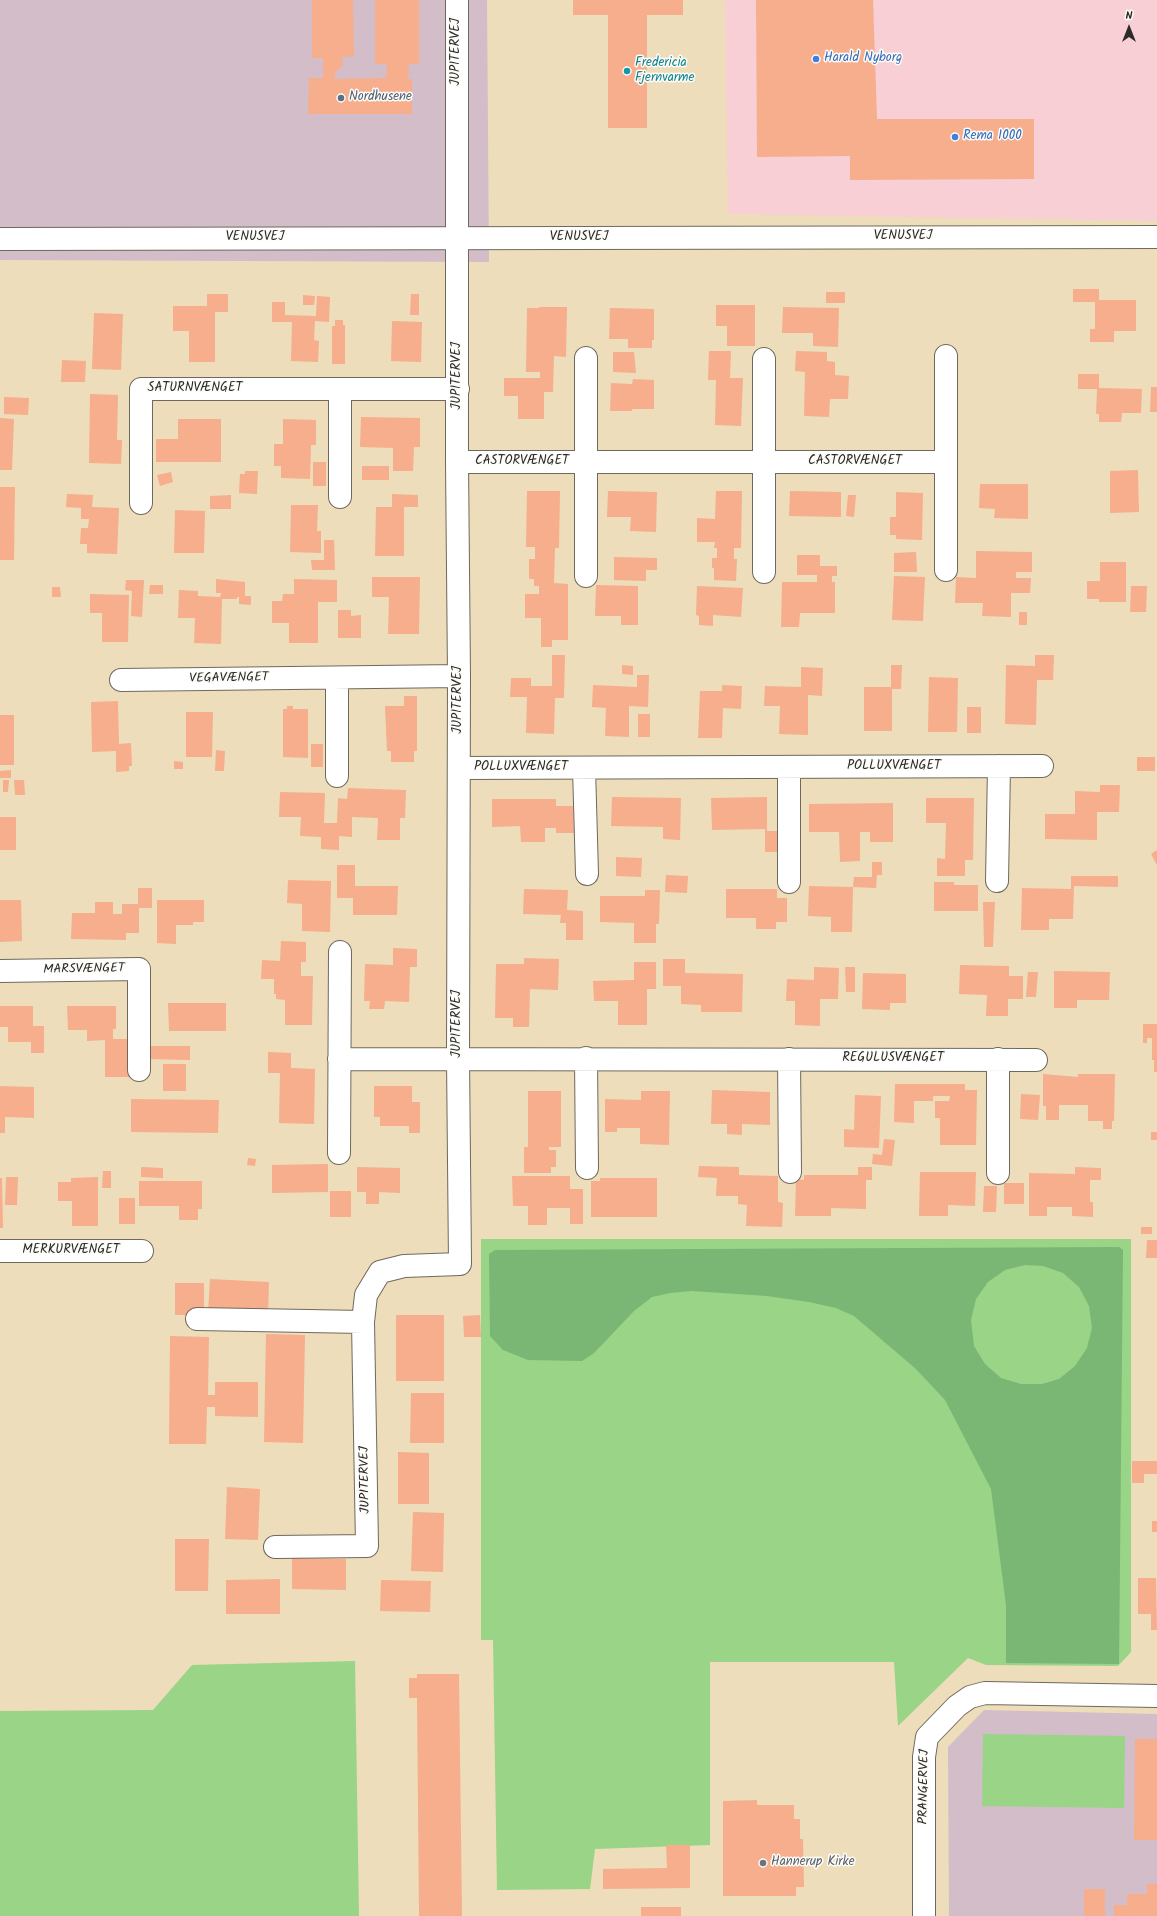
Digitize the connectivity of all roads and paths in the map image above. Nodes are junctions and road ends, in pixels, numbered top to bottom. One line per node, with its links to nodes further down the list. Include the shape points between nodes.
1 (457, 0): 4 (street, JUPITERVEJ)
2 (1157, 237): 4 (street, VENUSVEJ)
3 (0, 239): 4 (street, VENUSVEJ)
4 (457, 239): 9 (street, JUPITERVEJ)
5 (946, 356): 13 (street)
6 (586, 358): 11 (street, CASTORVÆNGET)
7 (764, 359): 12 (street)
8 (340, 389): 9 (street, SATURNVÆNGET); 14 (street); 15 (street, SATURNVÆNGET, via 141,389)
9 (458, 389): 10 (street, JUPITERVEJ)
10 (457, 462): 11 (street, CASTORVÆNGET); 19 (street, JUPITERVEJ)
11 (586, 462): 12 (street, CASTORVÆNGET); 18 (street, CASTORVÆNGET)
12 (764, 462): 13 (street, CASTORVÆNGET); 17 (street)
13 (946, 462): 16 (street)
14 (340, 497)
15 (141, 503)
16 (946, 570)
17 (764, 572)
18 (586, 576)
19 (459, 676): 20 (street, VEGAVÆNGET); 25 (street, JUPITERVEJ)
20 (337, 678): 21 (street, VEGAVÆNGET); 27 (street)
21 (120, 680)
22 (999, 766): 23 (street, POLLUXVÆNGET); 24 (street, POLLUXVÆNGET); 29 (street)
23 (1042, 766)
24 (789, 767): 26 (street, POLLUXVÆNGET); 30 (street)
25 (459, 768): 26 (street, POLLUXVÆNGET); 33 (street, JUPITERVEJ)
26 (584, 768): 28 (street, POLLUXVÆNGET)
27 (337, 776)
28 (587, 874)
29 (997, 881)
30 (789, 882)
31 (340, 952): 35 (street)
32 (0, 972): 39 (street, MARSVÆNGET, via 140,970)
33 (458, 1058): 34 (street, REGULUSVÆNGET); 35 (street, REGULUSVÆNGET); 47 (street, JUPITERVEJ, via 460,1264 404,1266 380,1272 366,1295)
34 (586, 1058): 36 (street, REGULUSVÆNGET); 41 (street)
35 (339, 1059): 40 (street)
36 (789, 1059): 37 (street, REGULUSVÆNGET); 42 (street)
37 (998, 1059): 38 (street, REGULUSVÆNGET); 43 (street)
38 (1036, 1060)
39 (139, 1070)
40 (339, 1153)
41 (587, 1168)
42 (790, 1172)
43 (998, 1173)
44 (0, 1251): 45 (street, MERKURVÆNGET)
45 (142, 1251)
46 (198, 1318): 47 (street)
47 (362, 1322): 48 (street, JUPITERVEJ, via 367,1546)
48 (275, 1547)
49 (1157, 1696): 50 (street, PRANGERVEJ, via 985,1693 970,1697 958,1706 927,1738 924,1756)
50 (924, 1916)

